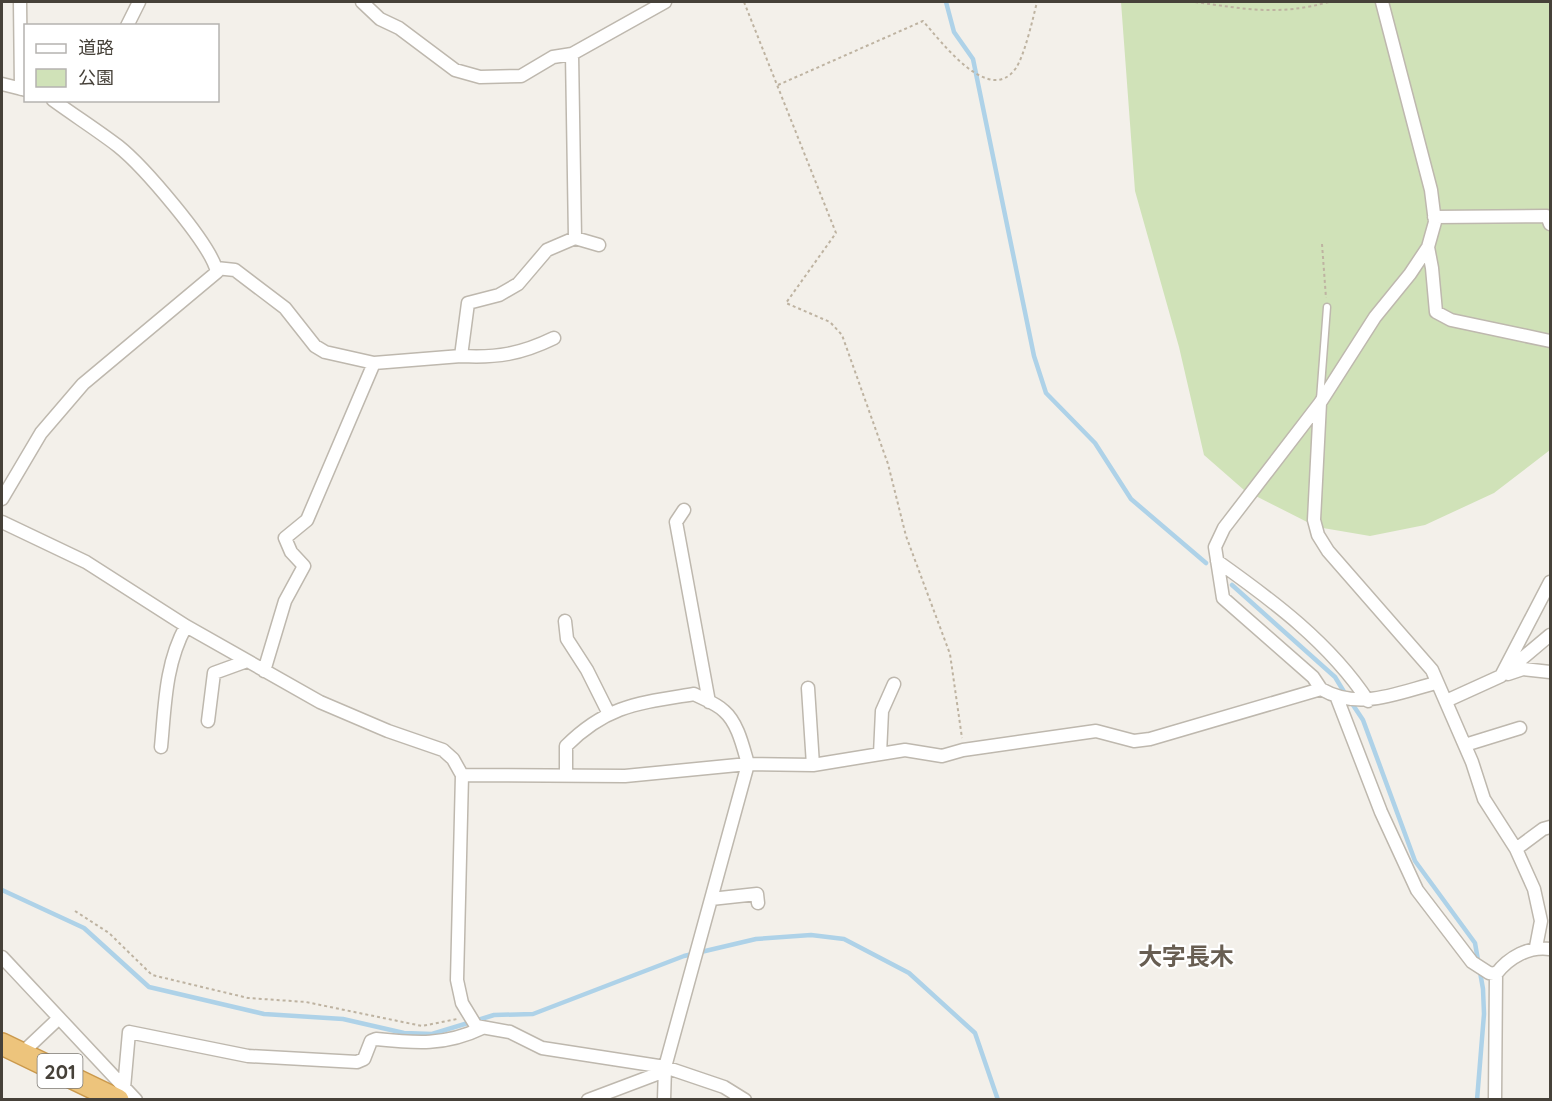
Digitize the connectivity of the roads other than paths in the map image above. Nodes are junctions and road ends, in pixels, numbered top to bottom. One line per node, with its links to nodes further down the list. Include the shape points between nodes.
1 (20, 2): 9 (street)
2 (139, 2): 6 (street)
3 (362, 2): 7 (street, via 380,19 399,28 455,69 480,77 521,76 553,57)
4 (665, 2): 7 (street)
5 (1382, 2): 11 (street, via 1422,148)
6 (129, 24)
7 (572, 54): 13 (street)
8 (2, 84): 9 (street)
9 (23, 90)
10 (56, 102): 16 (street, via 120,147 192,227)
11 (1434, 217): 12 (street, via 1547,216); 15 (street)
12 (1551, 224)
13 (575, 238): 14 (street); 20 (street, via 547,250 518,284 499,295 468,303)
14 (599, 245)
15 (1428, 247): 19 (street, via 1436,312 1451,320); 22 (street, via 1375,317)
16 (216, 268): 21 (street, via 235,270 285,308 315,346); 23 (street, via 217,273 83,384 41,433)
17 (1327, 307): 22 (lane)
18 (554, 338): 20 (street, via 532,349 495,357)
19 (1551, 341)
20 (461, 356): 21 (street)
21 (374, 363): 32 (street, via 307,520 285,538 304,566 285,602)
22 (1320, 404): 26 (street, via 1224,528 1215,547); 35 (street, via 1314,520 1318,535 1432,670)
23 (2, 499)
24 (684, 510): 42 (street, via 676,522)
25 (2, 522): 29 (street, via 86,562)
26 (1217, 561): 38 (street, via 1223,597 1312,676); 40 (street, via 1276,603 1341,664)
27 (1551, 582): 34 (street)
28 (565, 621): 43 (street, via 567,639)
29 (186, 626): 31 (street); 47 (street, via 169,667)
30 (1551, 635): 34 (street)
31 (247, 661): 32 (street); 44 (street, via 214,673)
32 (264, 671): 51 (street, via 320,702 443,750)
33 (1551, 672): 34 (street, via 1523,669)
34 (1501, 676): 41 (street)
35 (1436, 683): 40 (street); 41 (street)
36 (894, 684): 48 (street, via 882,711)
37 (808, 688): 50 (street)
38 (1321, 689): 39 (street); 48 (street, via 1150,739 1134,741 1096,731 942,756 905,750)
39 (1338, 698): 40 (street); 60 (street, via 1381,812 1417,890 1472,962)
40 (1364, 700)
41 (1446, 700): 46 (street)
42 (709, 702): 43 (street, via 694,694); 49 (street, via 724,711 736,729)
43 (608, 712): 52 (street, via 586,725 566,746)
44 (208, 721)
45 (1520, 728): 46 (street)
46 (1465, 745): 54 (street, via 1484,799)
47 (161, 747)
48 (880, 754): 50 (street)
49 (748, 764): 50 (street); 52 (street, via 625,776); 55 (street)
50 (813, 765)
51 (462, 775): 52 (street); 62 (street, via 457,980)
52 (566, 776)
53 (1551, 827): 54 (street)
54 (1516, 849): 57 (street, via 1534,889 1541,921)
55 (711, 899): 56 (street, via 758,894); 65 (street)
56 (758, 903)
57 (1536, 947): 58 (street); 60 (street)
58 (1551, 949)
59 (2, 957): 61 (street)
60 (1492, 973): 71 (street)
61 (58, 1019): 64 (street); 66 (street)
62 (473, 1021): 65 (street, via 542,1047); 66 (street, via 452,1039 424,1044 376,1039 371,1041 364,1059 357,1062 248,1056 129,1032)
63 (2, 1044): 64 (highway, 201)
64 (22, 1053): 66 (highway, 201)
65 (665, 1069): 68 (street); 69 (street); 70 (street, via 724,1087)
66 (121, 1094): 67 (street)
67 (136, 1100)
68 (588, 1100)
69 (664, 1100)
70 (745, 1100)
71 (1495, 1100)

